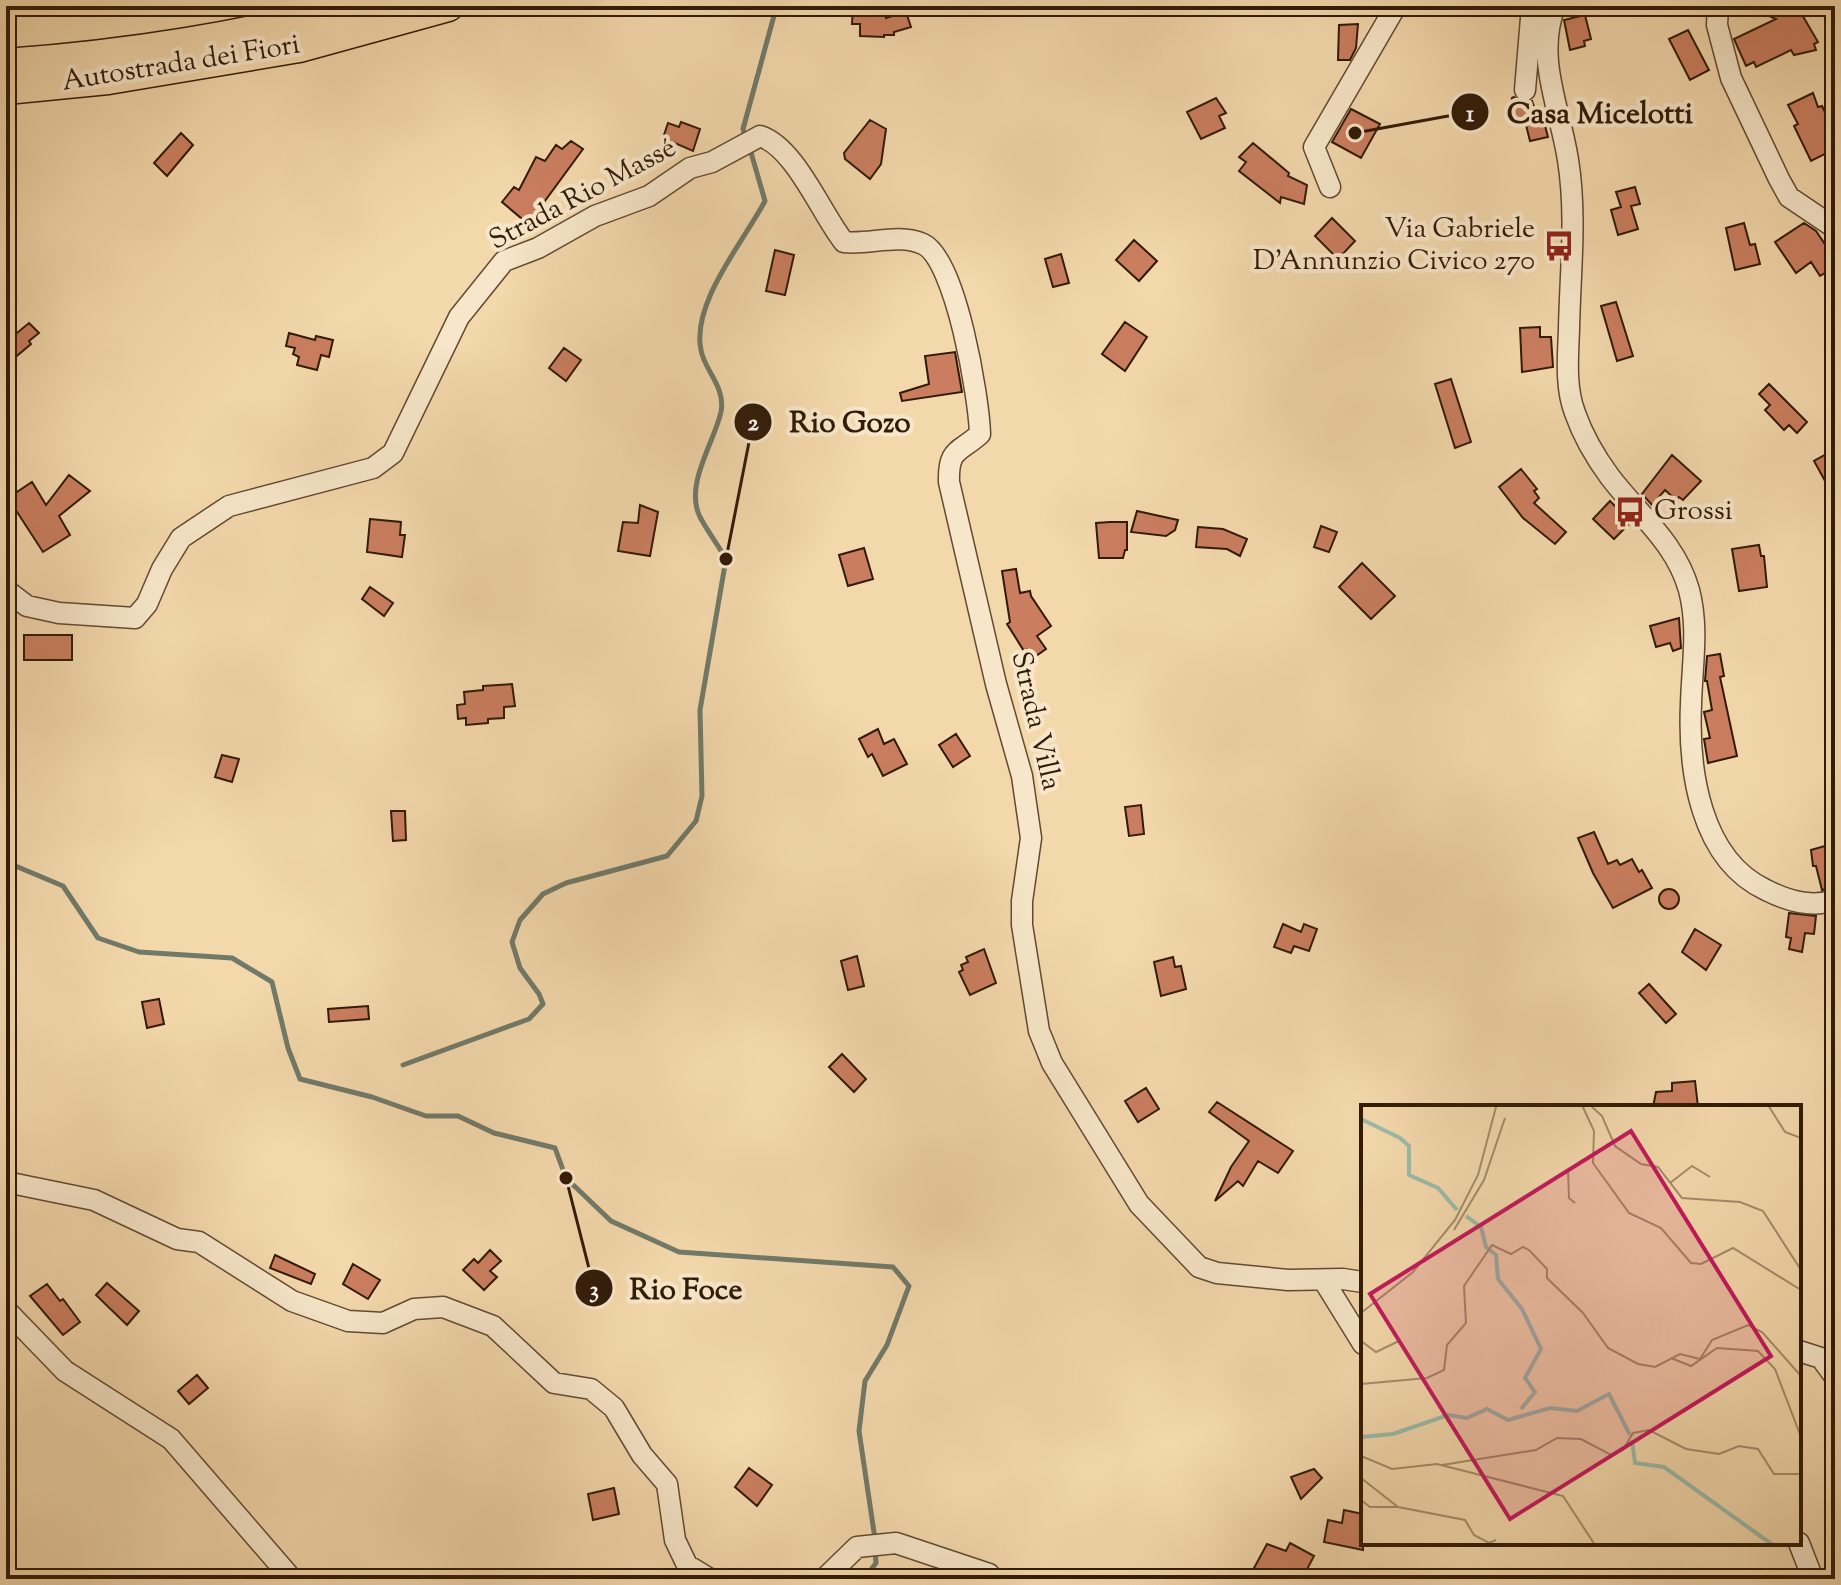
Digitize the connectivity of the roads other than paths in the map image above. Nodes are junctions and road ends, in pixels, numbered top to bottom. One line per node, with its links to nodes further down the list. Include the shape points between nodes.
1 (361, 6): 7 (highway, Autostrada dei Fiori)
2 (448, 6): 7 (highway, Autostrada dei Fiori)
3 (1396, 6): 12 (street, via 1314,147)
4 (1532, 6): 10 (street)
5 (1553, 6): 15 (street, via 1545,43 1572,200 1568,379 1574,411 1610,477 1671,548 1688,588 1696,625 1691,754 1710,829 1727,861 1752,884 1780,897 1818,906)
6 (1718, 6): 13 (street, via 1717,25 1731,78 1779,179 1789,197)
7 (295, 36): 8 (highway, Autostrada dei Fiori); 9 (highway, Autostrada dei Fiori, via 123,77)
8 (6, 64)
9 (6, 89)
10 (1525, 90)
11 (737, 147): 14 (street, Strada Rio Massé, via 690,168 649,196 504,261 459,317 393,453 373,468 229,506 181,538 135,618 59,613 27,606); 17 (street, Strada Villa, via 760,136 774,141 844,242 909,239 927,246 950,283 972,366 980,434 952,455 949,482 1022,776 1031,838 1022,925 1039,1031 1052,1063 1139,1204 1199,1267)
12 (1330, 187)
13 (1835, 228)
14 (6, 590)
15 (1835, 900)
16 (6, 1182): 25 (street, via 94,1200 177,1239 199,1242 292,1301 348,1321 383,1323 414,1309 443,1307 493,1326 554,1383 591,1389 614,1408 667,1484 675,1540 687,1565)
17 (1324, 1281): 18 (street, Strada Villa); 20 (street)
18 (1361, 1282)
19 (6, 1310): 24 (street, via 65,1371 171,1439)
20 (1361, 1341)
21 (1801, 1352): 22 (street, via 1821,1358)
22 (1835, 1377)
23 (1800, 1545): 28 (street)
24 (292, 1579)
25 (710, 1579)
26 (824, 1579): 27 (street, via 857,1547 896,1543)
27 (991, 1579)
28 (1813, 1579)

